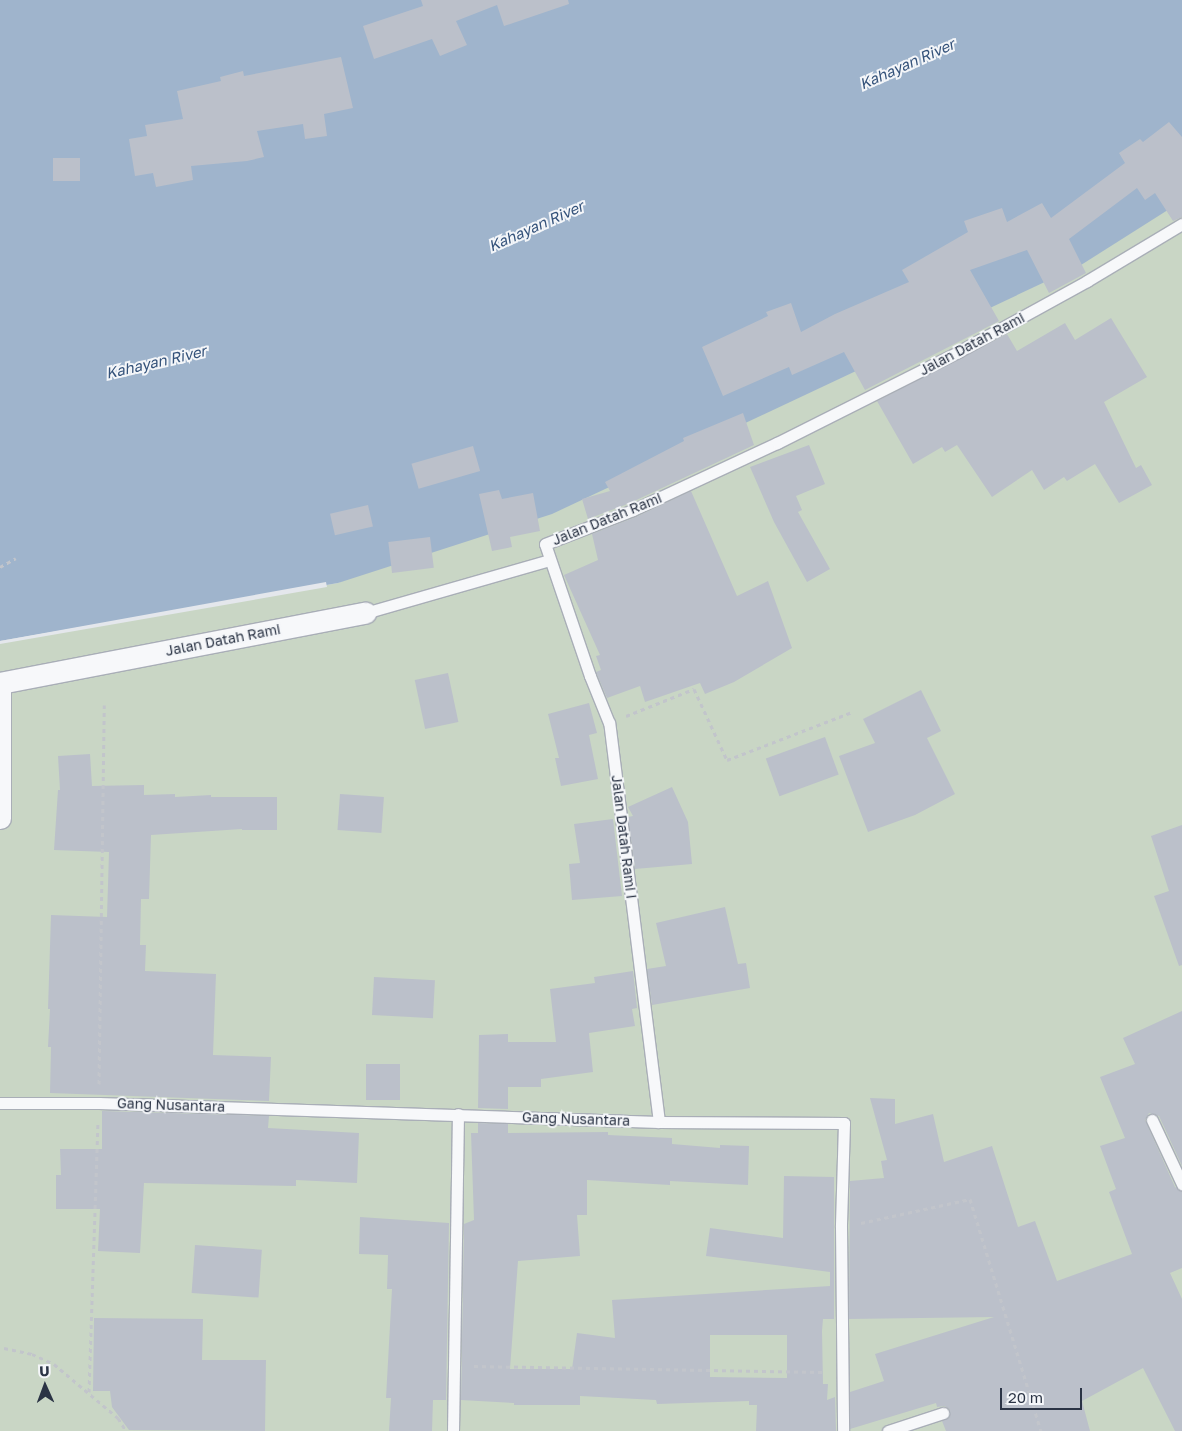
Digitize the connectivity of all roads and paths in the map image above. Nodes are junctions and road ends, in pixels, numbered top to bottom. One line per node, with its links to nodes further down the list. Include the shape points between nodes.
1 (1182, 224): 3 (lane, Jalan Datah Rami, via 949,357 777,444 633,510 545,544)
2 (16, 558): 4 (path)
3 (550, 560): 5 (lane, Jalan Datah Rami); 9 (lane, Jalan Datah Rami I)
4 (0, 567)
5 (365, 613): 6 (street, Jalan Datah Rami)
6 (0, 683): 10 (street)
7 (104, 705): 12 (path)
8 (852, 712): 9 (path, via 727,760 694,689)
9 (609, 723): 15 (lane, Jalan Datah Rami I)
10 (0, 818)
11 (0, 1103): 12 (lane, Gang Nusantara)
12 (99, 1103): 13 (lane, Gang Nusantara); 21 (path)
13 (458, 1114): 15 (lane, Gang Nusantara); 19 (lane)
14 (1152, 1120): 16 (lane)
15 (659, 1122): 17 (lane, Gang Nusantara, via 844,1123)
16 (1182, 1184)
17 (841, 1227): 20 (lane, Gang Nusantara); 27 (path, via 970,1199)
18 (4, 1348): 21 (path, via 32,1354 54,1364)
19 (454, 1365): 20 (path); 24 (lane)
20 (842, 1372): 25 (lane, Gang Nusantara)
21 (89, 1392): 23 (path, via 118,1418)
22 (943, 1413): 26 (lane)
23 (126, 1431)
24 (453, 1431)
25 (843, 1431)
26 (888, 1431)
27 (1041, 1431)

